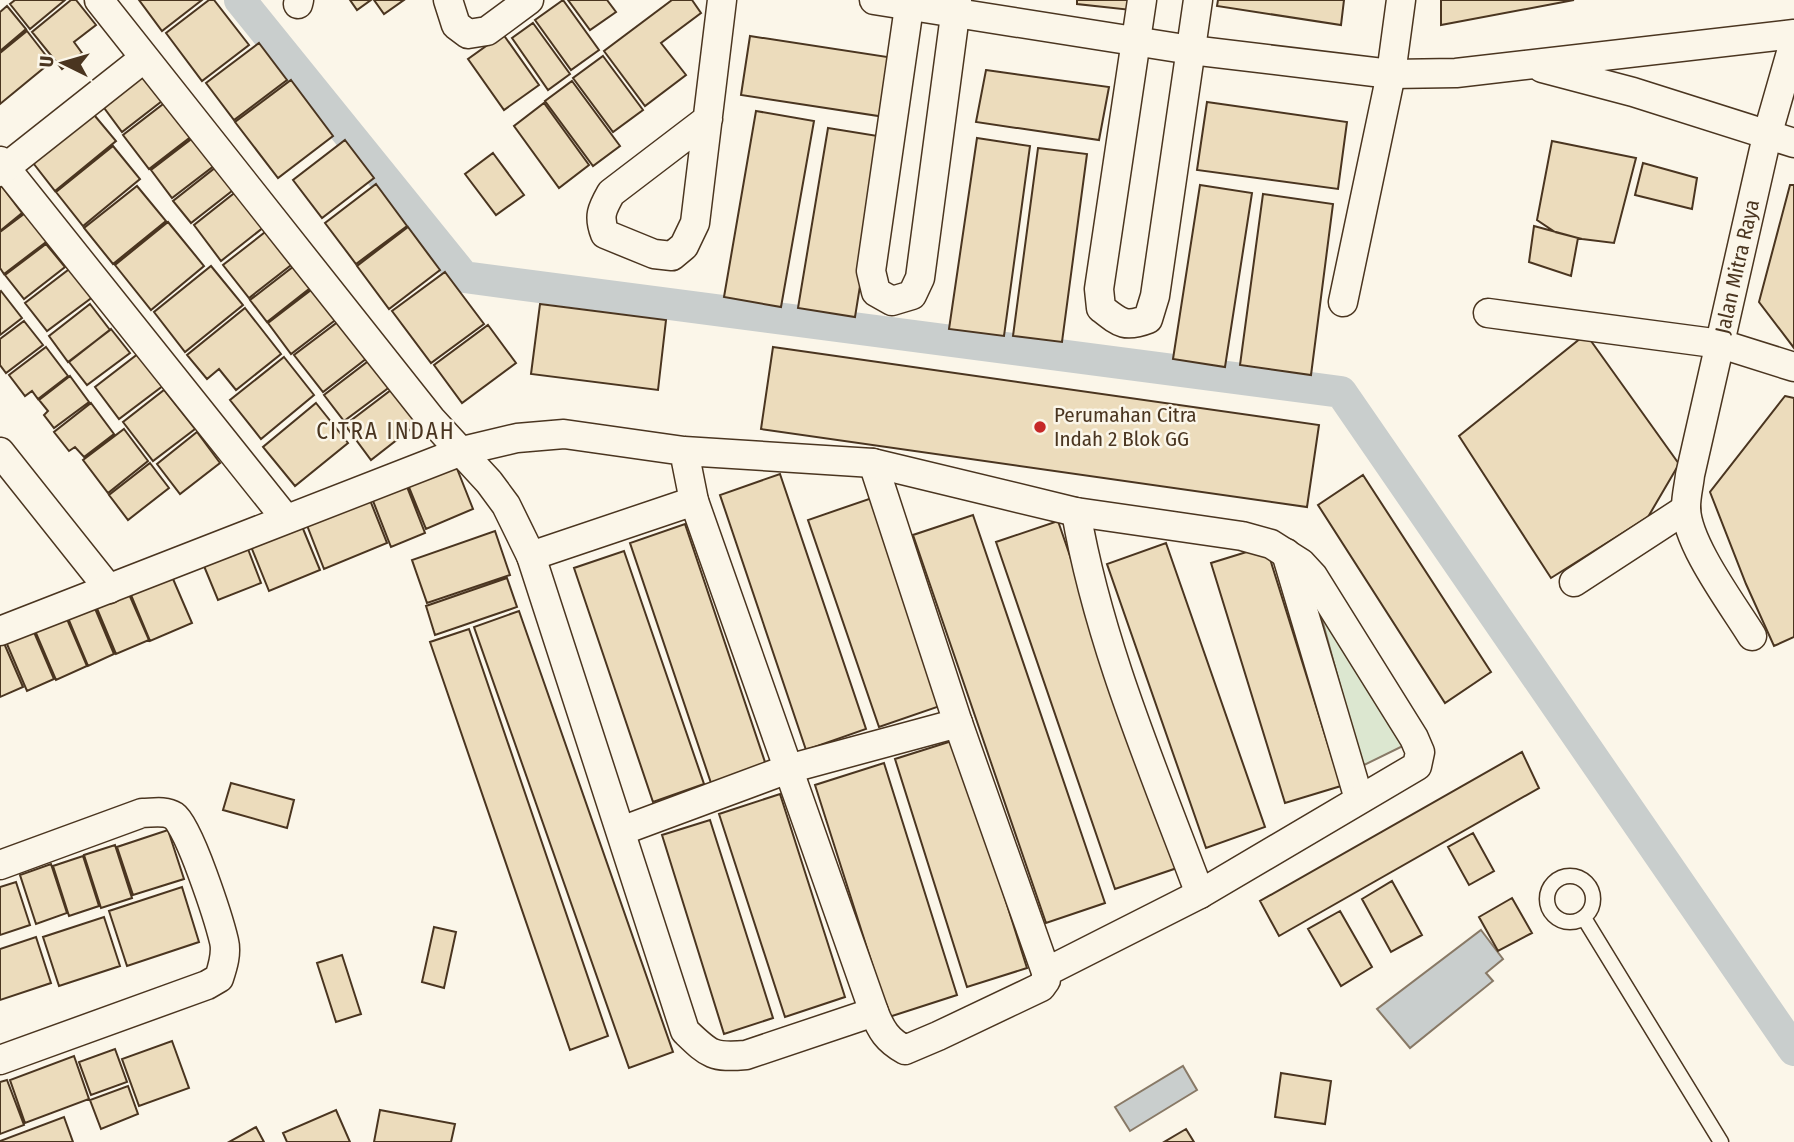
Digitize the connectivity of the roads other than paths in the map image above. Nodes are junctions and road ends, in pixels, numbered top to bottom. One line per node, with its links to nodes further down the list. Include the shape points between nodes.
1 (99, 0): 15 (street)
2 (448, 0): 3 (street, via 456,25 468,34 487,30)
3 (529, 0)
4 (722, 0): 19 (street)
5 (874, 0): 9 (street)
6 (1142, 0): 12 (street)
7 (1198, 0): 14 (street)
8 (1401, 0): 17 (street)
9 (909, 3): 10 (street); 10 (street, via 871,271 876,292 892,301 912,295 919,278)
10 (956, 7): 12 (street)
11 (1794, 34): 16 (street)
12 (1136, 41): 14 (street); 14 (street, via 1099,289 1101,308 1132,325 1148,319 1155,296)
13 (1794, 42): 18 (street, Jalan Mitra Raya)
14 (1191, 50): 17 (street)
15 (144, 59): 21 (street); 26 (street, via 431,419)
16 (1524, 64): 17 (street, via 1456,73); 20 (street, via 1633,92)
17 (1391, 74): 22 (street)
18 (1786, 99): 20 (street, Jalan Mitra Raya)
19 (708, 120): 19 (street, via 611,193 601,211 605,234 654,254 673,256 684,246 695,223)
20 (1781, 139): 24 (street, Jalan Mitra Raya)
21 (2, 167): 33 (street)
22 (1343, 302)
23 (1488, 313): 24 (street, Jalan Mitra Raya)
24 (1721, 344): 25 (street); 31 (street)
25 (1794, 367)
26 (462, 451): 27 (street, via 517,438 564,434); 33 (street); 35 (street, via 506,505)
27 (684, 451): 29 (street); 30 (street)
28 (0, 452): 37 (street)
29 (873, 463): 32 (street); 40 (street)
30 (694, 501): 35 (street); 41 (street)
31 (1686, 509): 36 (street); 39 (street, via 1701,554)
32 (1076, 512): 34 (street, via 1242,537); 45 (street, via 1085,560 1126,696)
33 (286, 519): 37 (street)
34 (1286, 553): 42 (street); 42 (street, via 1312,576 1420,752 1417,766)
35 (531, 556): 43 (street)
36 (1574, 582)
37 (109, 589): 38 (street)
38 (0, 631)
39 (1752, 636)
40 (958, 723): 41 (street); 47 (street)
41 (788, 769): 43 (street); 48 (street)
42 (1359, 799): 45 (street)
43 (621, 831): 48 (street, via 685,1031 707,1053 747,1055)
44 (0, 865): 49 (street, via 142,813 161,812 174,817 188,836 225,943 219,978 207,985)
45 (1200, 894): 47 (street)
46 (1584, 918): 50 (lane)
47 (1046, 972): 48 (street, via 1041,987 905,1049 891,1043)
48 (874, 1012)
49 (0, 1060)
50 (1721, 1142)

